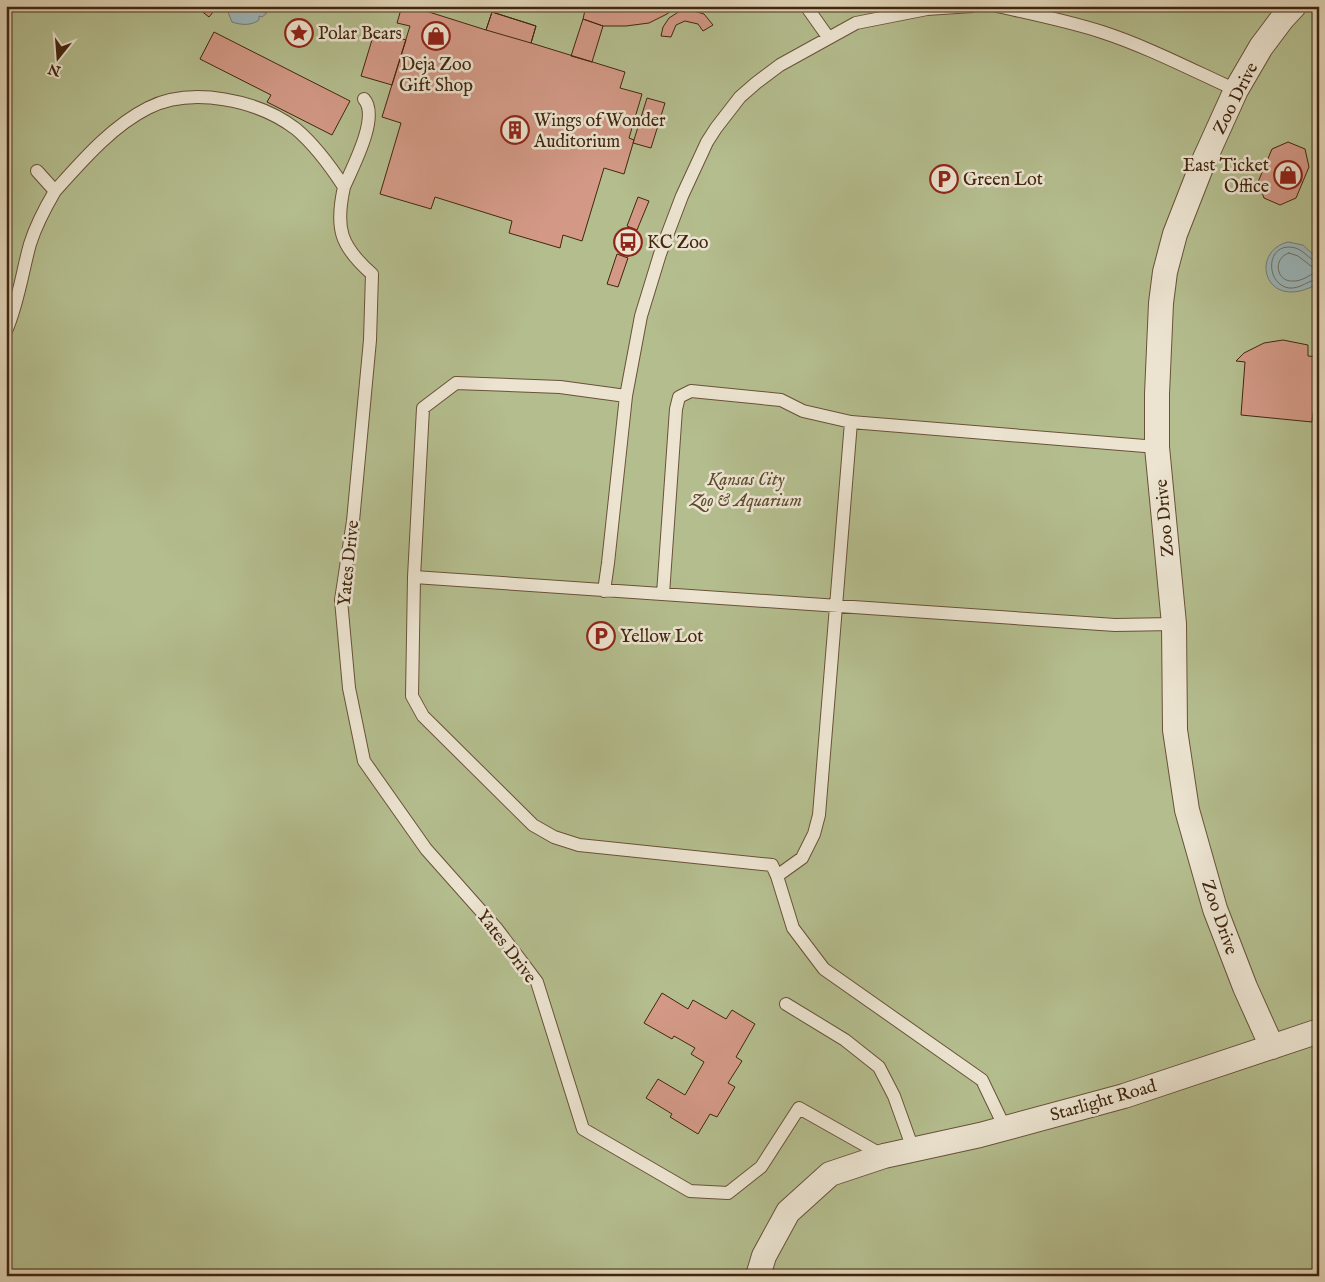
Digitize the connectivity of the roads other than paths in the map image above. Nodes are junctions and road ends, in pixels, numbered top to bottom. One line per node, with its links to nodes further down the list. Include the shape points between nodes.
1 (806, 6): 5 (lane)
2 (972, 6): 5 (lane, via 926,9 856,23)
3 (997, 6): 6 (lane, via 1103,32)
4 (1294, 6): 6 (street, Zoo Drive, via 1261,47)
5 (828, 37): 12 (lane, via 756,83 740,97 707,142 682,196 650,285)
6 (1236, 90): 14 (street, Zoo Drive, via 1185,208 1165,272 1158,343)
7 (364, 99): 9 (lane, via 370,110 368,129)
8 (38, 171): 10 (lane)
9 (344, 187): 10 (lane, via 295,129 250,105 224,100 176,99 145,110 117,129); 26 (lane, Yates Drive, via 339,208 342,236 359,262 372,274 368,359 353,521 341,600 349,688 364,761 426,849 497,929 537,982 583,1129 690,1191 728,1193 761,1167 799,1108)
10 (55, 190): 11 (lane, via 30,244)
11 (6, 331)
12 (626, 396): 15 (lane, via 560,387 456,383 423,408); 16 (lane)
13 (851, 422): 14 (lane); 17 (lane, via 803,411 781,400 691,391 679,397); 18 (lane)
14 (1158, 447): 19 (street, Zoo Drive)
15 (414, 577): 16 (lane); 20 (lane, via 412,696 423,716 533,825 554,837 579,845 772,866)
16 (604, 590): 17 (lane)
17 (663, 594): 18 (lane)
18 (836, 607): 19 (lane, via 1115,626); 20 (lane, via 819,816 802,858)
19 (1174, 624): 23 (street, Zoo Drive, via 1175,730 1186,810 1215,909)
20 (777, 876): 24 (lane, via 793,928 824,969 982,1080)
21 (786, 1004): 25 (lane, via 845,1040 879,1067 894,1096)
22 (1319, 1031): 23 (street, Starlight Road)
23 (1272, 1047): 24 (street, Starlight Road, via 1124,1096)
24 (1005, 1128): 25 (street, Starlight Road)
25 (913, 1149): 26 (street, Starlight Road)
26 (884, 1156): 27 (street, via 830,1174 788,1212 764,1256)
27 (758, 1276)

